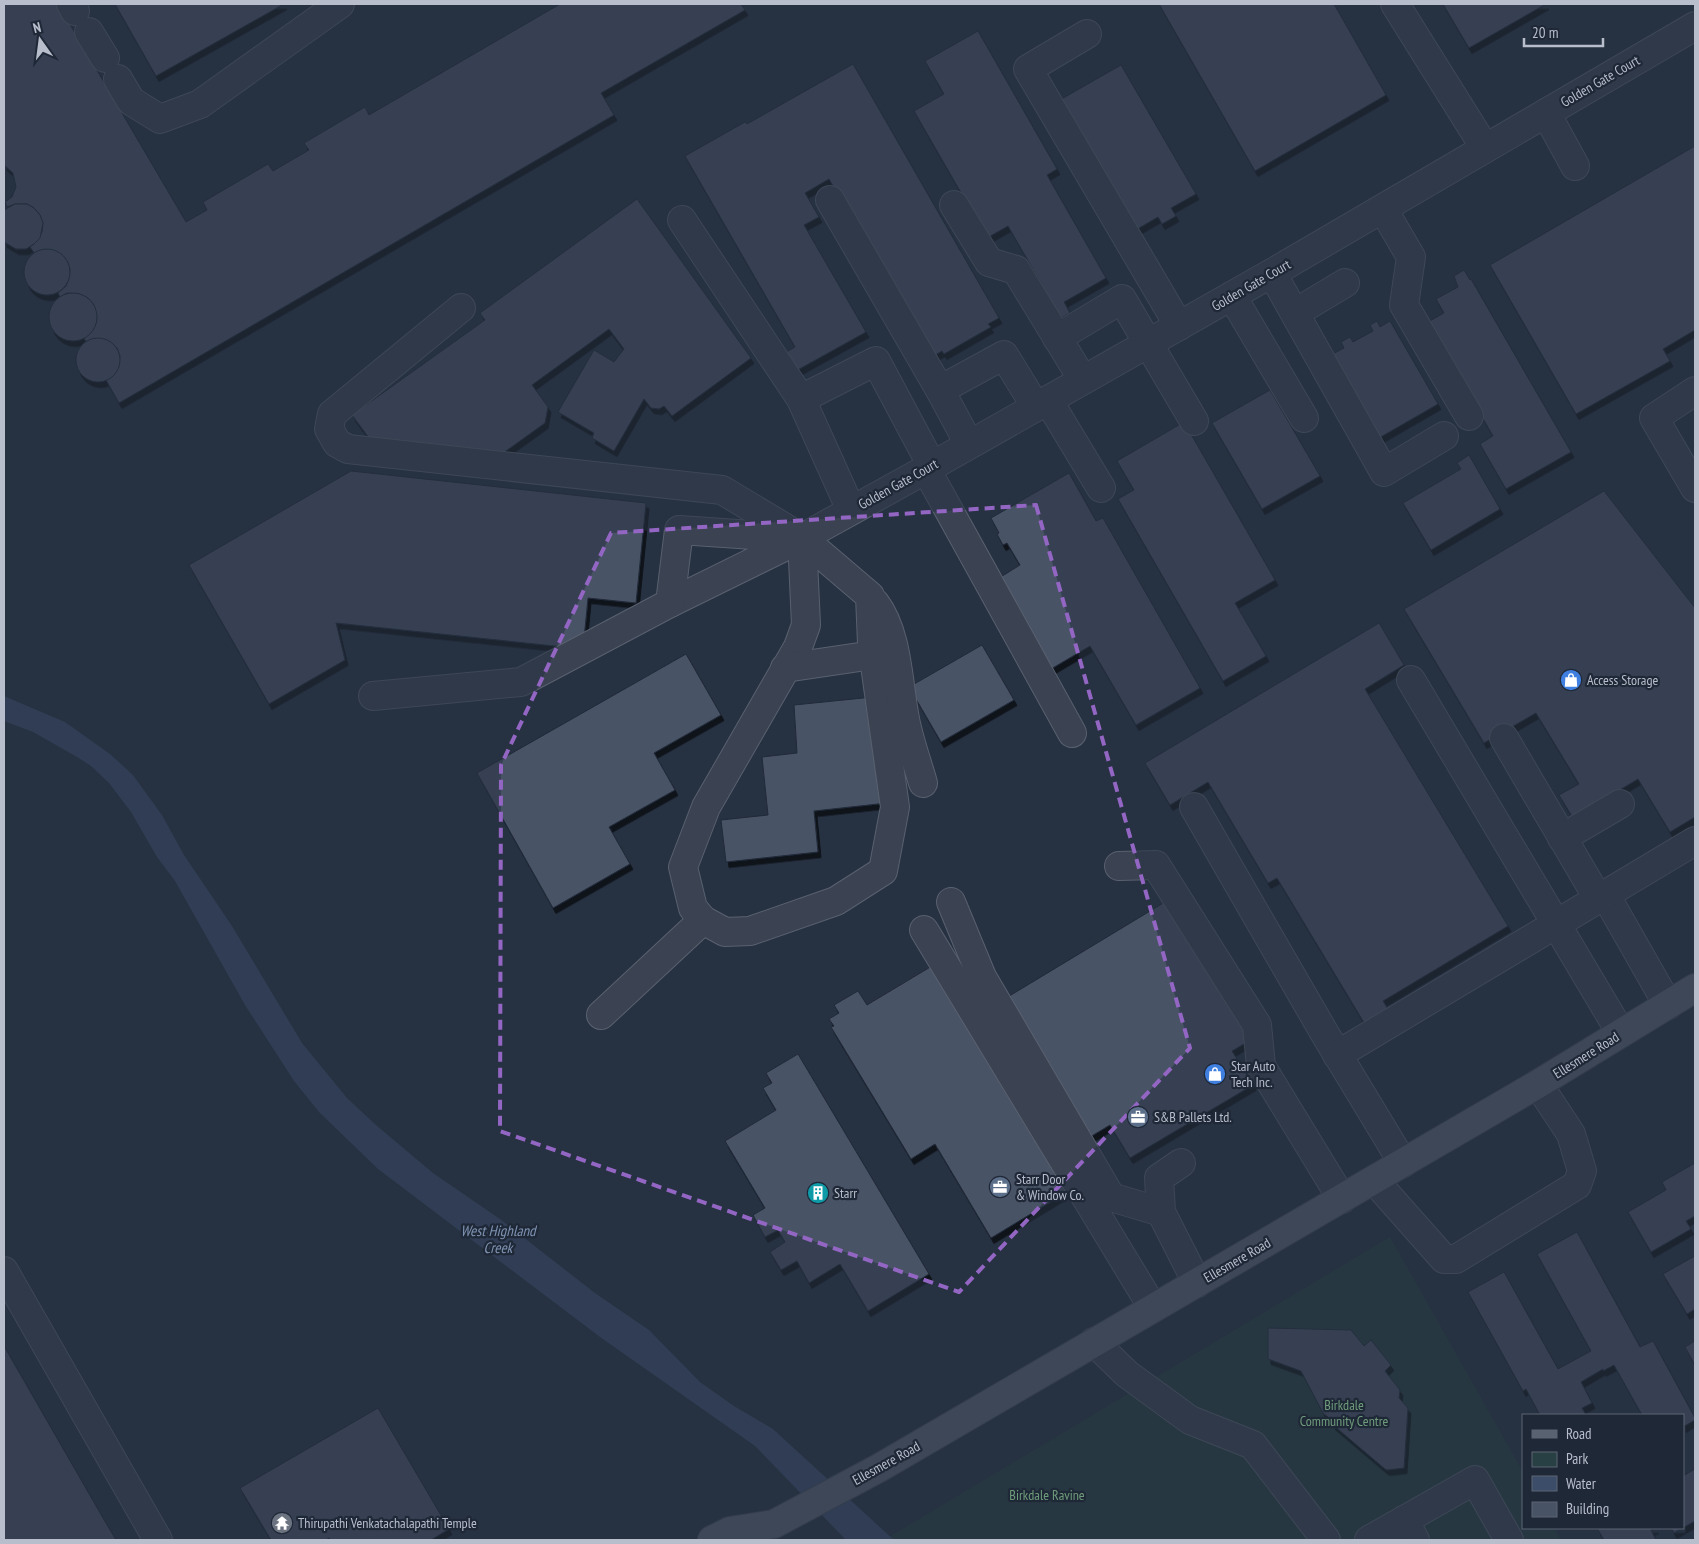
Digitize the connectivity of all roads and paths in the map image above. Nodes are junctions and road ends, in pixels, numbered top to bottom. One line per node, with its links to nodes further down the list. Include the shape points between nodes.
1 (340, 4): 3 (street, via 200,104 160,119 131,101)
2 (1395, 4): 7 (street)
3 (78, 16)
4 (1695, 26): 6 (street, Golden Gate Court)
5 (1087, 34): 18 (street, via 1028,69)
6 (1546, 113): 7 (street, Golden Gate Court); 8 (street)
7 (1486, 148): 11 (street, Golden Gate Court)
8 (1575, 166)
9 (830, 200): 22 (street)
10 (954, 205): 19 (street, via 989,262 1016,270)
11 (1383, 209): 13 (street, Golden Gate Court); 26 (street, via 1411,257 1404,304)
12 (682, 220): 24 (street)
13 (1272, 273): 15 (street, Golden Gate Court); 17 (street)
14 (1345, 283): 17 (street)
15 (1232, 296): 18 (street, Golden Gate Court); 27 (street)
16 (462, 308): 35 (street, via 332,414 329,429 337,443 348,449 722,490)
17 (1295, 313): 29 (street, via 1384,472)
18 (1179, 326): 20 (street, Golden Gate Court)
19 (1057, 338): 20 (street, via 1122,300); 21 (street)
20 (1148, 343): 21 (street, Golden Gate Court); 28 (street)
21 (1083, 380): 25 (street, Golden Gate Court)
22 (940, 390): 25 (street, via 1004,355); 30 (street)
23 (1695, 391): 33 (street, via 1654,418)
24 (801, 399): 31 (street, via 876,360); 34 (street)
25 (1042, 403): 30 (street, Golden Gate Court); 32 (street)
26 (1469, 416)
27 (1304, 418)
28 (1194, 421)
29 (1444, 436)
30 (969, 444): 31 (street, Golden Gate Court)
31 (928, 467): 34 (street, Golden Gate Court); 42 (street)
32 (1101, 488)
33 (1695, 488)
34 (851, 510): 35 (street, Golden Gate Court)
35 (802, 538): 36 (street); 37 (street, Golden Gate Court); 37 (street, via 679,530); 39 (street, via 806,625)
36 (870, 596): 38 (street); 44 (street, via 882,612 893,644 906,721)
37 (670, 603): 41 (street, Golden Gate Court, via 520,682)
38 (873, 655): 39 (street); 52 (street, via 895,807 883,871 836,901 750,931 725,932)
39 (785, 668): 52 (street, via 706,807 683,867 693,908)
40 (1411, 680): 53 (street)
41 (373, 696)
42 (1072, 732)
43 (1504, 738): 47 (street)
44 (923, 783)
45 (1620, 804): 47 (street)
46 (1194, 808): 59 (street)
47 (1562, 838): 50 (street)
48 (1695, 841): 50 (street)
49 (1118, 866): 64 (street, via 1156,865 1257,1025 1261,1066)
50 (1602, 898): 53 (street); 56 (street)
51 (951, 902): 65 (street, via 982,977 1111,1197)
52 (704, 920): 57 (street)
53 (1557, 924): 58 (street); 59 (street)
54 (924, 930): 68 (street)
55 (1695, 988): 56 (main road, Ellesmere Road)
56 (1668, 1005): 58 (main road, Ellesmere Road)
57 (601, 1015)
58 (1621, 1033): 60 (main road, Ellesmere Road)
59 (1337, 1055): 62 (street)
60 (1538, 1084): 62 (main road, Ellesmere Road); 63 (street, via 1570,1134 1582,1171 1577,1185 1456,1259 1444,1259)
61 (1181, 1163): 65 (street, via 1159,1178)
62 (1403, 1163): 63 (main road, Ellesmere Road)
63 (1374, 1180): 64 (main road, Ellesmere Road)
64 (1342, 1199): 67 (main road, Ellesmere Road)
65 (1160, 1212): 67 (street)
66 (4, 1271): 72 (street)
67 (1198, 1282): 68 (main road, Ellesmere Road)
68 (1154, 1308): 69 (main road, Ellesmere Road)
69 (1094, 1342): 71 (main road, Ellesmere Road); 74 (street, via 1128,1374 1190,1420 1253,1445)
70 (1410, 1530): 75 (street); 76 (street, via 1474,1480)
71 (770, 1532): 73 (main road, Ellesmere Road, via 730,1531)
72 (158, 1540)
73 (712, 1540)
74 (1326, 1540)
75 (1368, 1540)
76 (1510, 1540)

